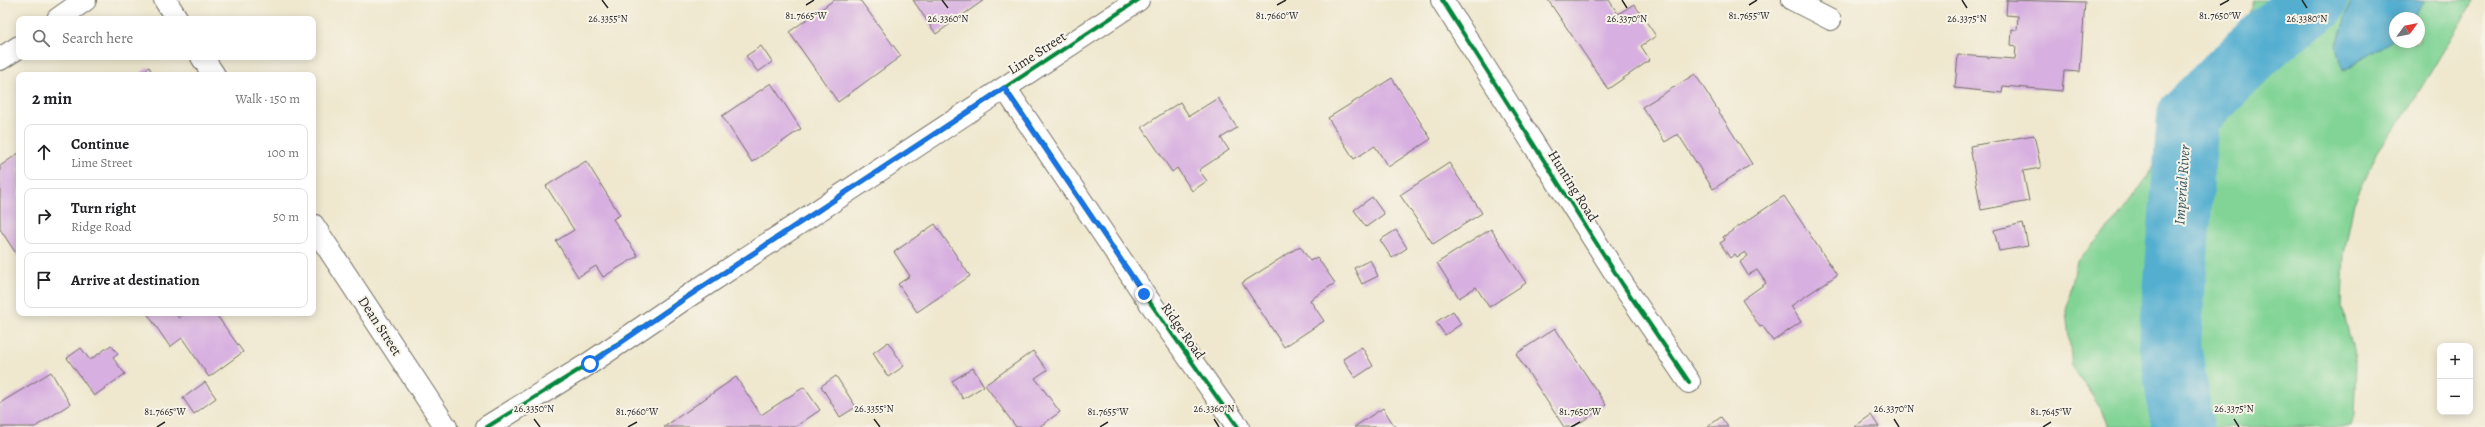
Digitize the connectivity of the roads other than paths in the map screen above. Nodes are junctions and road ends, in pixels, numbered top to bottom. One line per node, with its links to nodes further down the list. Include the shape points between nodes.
1 (84, 0): 6 (street)
2 (165, 0): 7 (street)
3 (1138, 0): 13 (street, Lime Street)
4 (1442, 0): 15 (street, Hunting Road, via 1623,285)
5 (1792, 0): 8 (lane)
6 (62, 16)
7 (175, 16)
8 (1831, 20)
9 (16, 49): 10 (street)
10 (0, 59)
11 (204, 60): 12 (street)
12 (212, 72)
13 (1004, 88): 17 (street, Lime Street, via 590,364); 18 (street, Ridge Road)
14 (316, 230): 16 (street, Dean Street)
15 (1689, 382)
16 (446, 427)
17 (487, 427)
18 (1238, 427)

